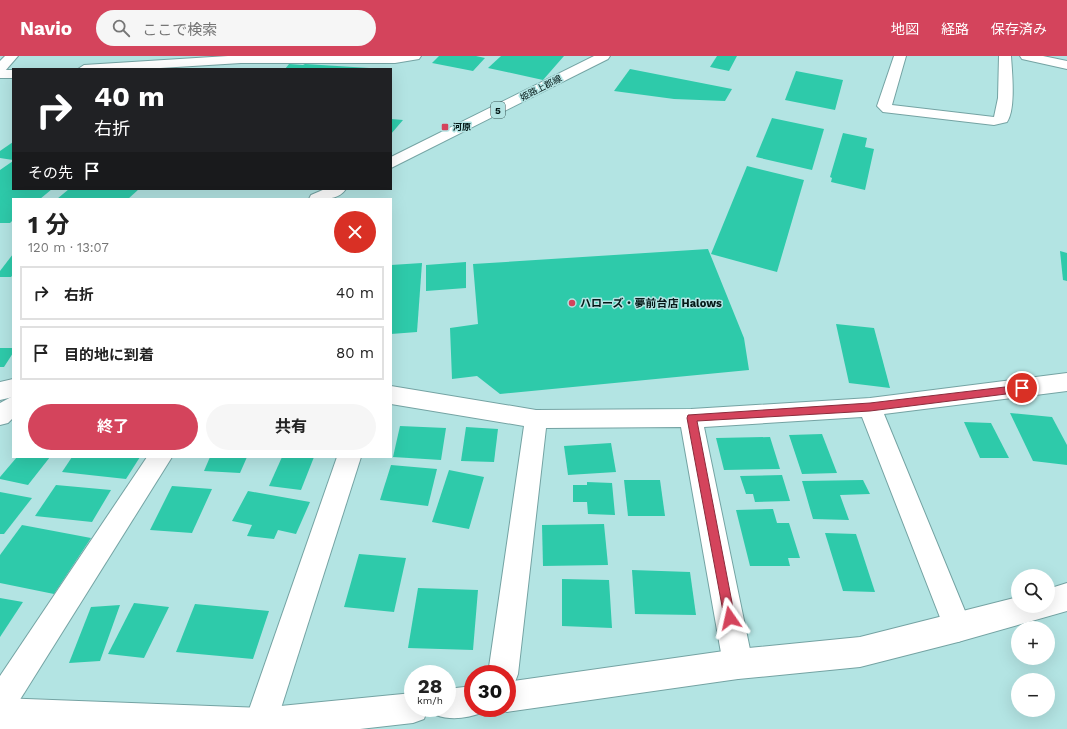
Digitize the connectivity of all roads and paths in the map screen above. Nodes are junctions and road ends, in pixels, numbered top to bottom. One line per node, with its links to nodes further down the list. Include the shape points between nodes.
1 (12, 56): 8 (street)
2 (414, 56): 9 (street, via 395,59 241,59)
3 (604, 56): 12 (street, 姫路上郡線 / 5)
4 (900, 56): 5 (street, via 884,106 888,109 994,121 1002,119 1006,98)
5 (1005, 56)
6 (1026, 56): 7 (street)
7 (1067, 65)
8 (0, 68)
9 (100, 68)
10 (0, 74): 11 (street)
11 (12, 74)
12 (392, 162)
13 (336, 190): 14 (street)
14 (319, 198)
15 (1067, 382): 20 (street)
16 (12, 388): 17 (street)
17 (0, 391)
18 (392, 394): 23 (street)
19 (12, 406): 21 (street)
20 (870, 407): 22 (street); 29 (street)
21 (0, 416)
22 (691, 418): 23 (street); 30 (street)
23 (536, 419): 31 (street)
24 (159, 458): 33 (street)
25 (349, 458): 36 (street)
26 (1067, 597): 27 (street)
27 (1055, 601)
28 (1011, 613): 29 (street)
29 (958, 628): 30 (street, via 860,652)
30 (738, 664): 32 (street)
31 (504, 665)
32 (516, 696)
33 (0, 703)
34 (404, 709): 36 (street)
35 (0, 714): 36 (street)
36 (260, 724)

